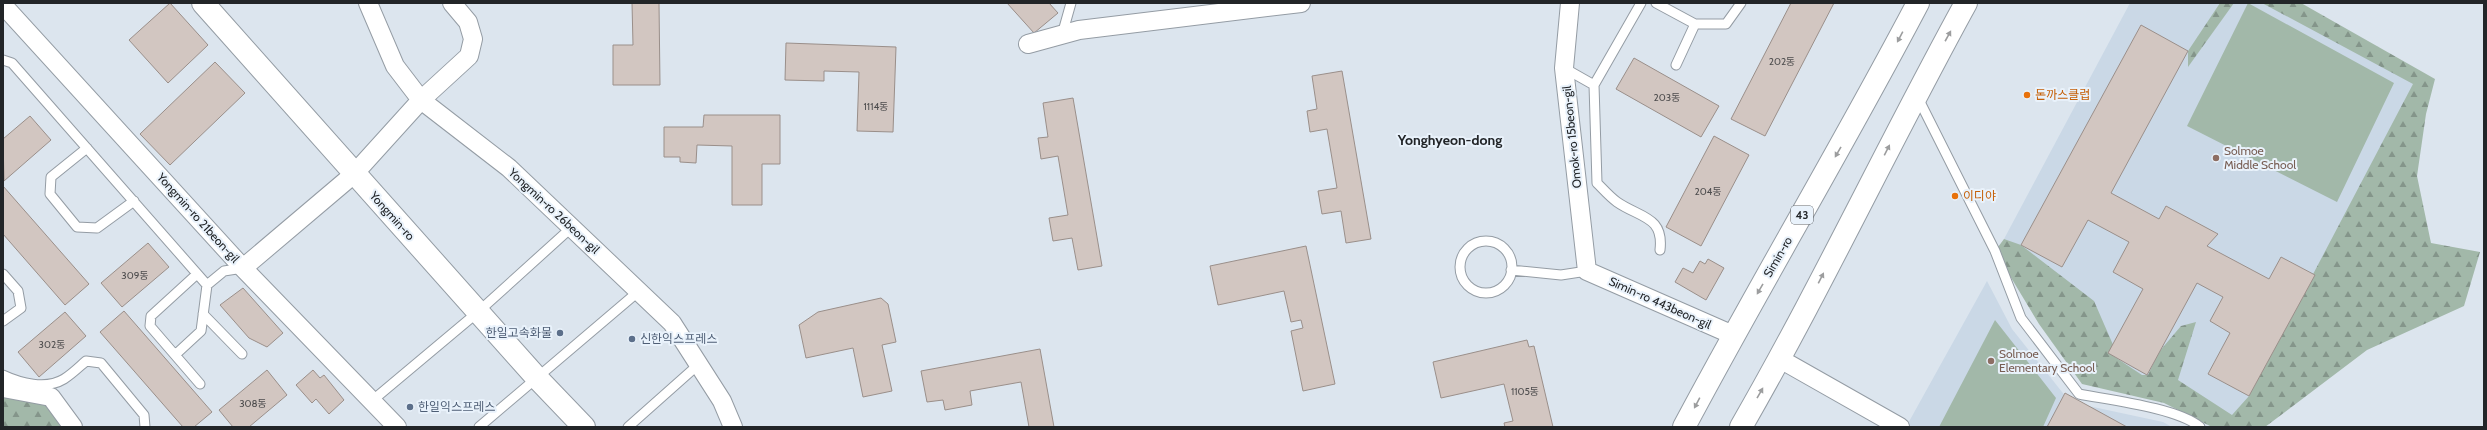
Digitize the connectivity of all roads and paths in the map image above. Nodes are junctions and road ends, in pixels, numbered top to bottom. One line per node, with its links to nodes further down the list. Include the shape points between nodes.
1 (203, 3): 24 (main road, Yongmin-ro)
2 (368, 3): 22 (street, Yongmin-ro 26beon-gil, via 395,66)
3 (452, 3): 22 (street, via 468,22 473,39 469,56)
4 (1071, 3): 15 (lane)
5 (1301, 3): 12 (street)
6 (1570, 3): 19 (street, Omok-ro 15beon-gil)
7 (1641, 3): 20 (lane)
8 (1656, 3): 14 (lane)
9 (1741, 3): 14 (lane, via 1726,24)
10 (1918, 3): 38 (main road, Simin-ro / 43, one-way to 38, via 1865,103)
11 (1966, 3): 21 (main road, one-way to 11)
12 (1271, 4): 15 (street)
13 (3, 5): 28 (street, Yongmin-ro 21beon-gil)
14 (1695, 24): 18 (lane)
15 (1062, 34): 16 (street)
16 (1028, 44)
17 (3, 60): 23 (lane, via 12,63)
18 (1676, 65)
19 (1564, 68): 20 (lane); 30 (street, Omok-ro 15beon-gil)
20 (1594, 85): 27 (lane, via 1597,183 1617,202 1654,221 1662,236)
21 (1916, 95): 41 (main road, one-way to 21); 58 (lane, via 1995,251 2021,318 2079,394 2185,418)
22 (420, 100): 24 (street); 26 (street, Yongmin-ro 26beon-gil, via 509,168)
23 (87, 148): 25 (lane); 25 (lane, via 51,177 50,194 77,227 97,228)
24 (354, 174): 28 (street); 35 (main road, Yongmin-ro)
25 (134, 201): 32 (lane)
26 (572, 228): 34 (street, Yongmin-ro 26beon-gil); 35 (lane)
27 (1660, 250)
28 (244, 268): 33 (lane, via 224,271); 47 (street, Yongmin-ro 21beon-gil)
29 (1511, 270): 29 (lane, via 1507,253 1494,242 1476,242 1463,254 1460,262 1462,278 1474,290 1482,292 1498,289 1504,284); 30 (lane, via 1561,275)
30 (1587, 271): 38 (street, Simin-ro 443beon-gil)
31 (3, 274): 37 (lane, via 18,291 21,308)
32 (197, 274): 33 (lane); 39 (lane, via 151,316 150,326)
33 (207, 285): 36 (lane)
34 (639, 291): 42 (street, Yongmin-ro 26beon-gil, via 672,323); 44 (lane)
35 (478, 312): 44 (main road, Yongmin-ro); 47 (lane)
36 (203, 314): 39 (lane, via 201,331); 40 (lane)
37 (3, 321)
38 (1733, 335): 55 (main road, Simin-ro / 43, one-way to 55)
39 (175, 354): 45 (lane)
40 (242, 354)
41 (1780, 359): 56 (main road, one-way to 41); 57 (street)
42 (698, 364): 53 (lane); 54 (street, Yongmin-ro 26beon-gil, via 722,401)
43 (3, 375): 50 (lane, via 18,382 43,384 63,380 86,361 101,363 144,415)
44 (537, 378): 51 (lane); 52 (main road, Yongmin-ro)
45 (200, 384)
46 (3, 388): 49 (street, via 51,397)
47 (373, 400): 48 (street, Yongmin-ro 21beon-gil)
48 (395, 426)
49 (72, 427)
50 (145, 427)
51 (479, 427)
52 (584, 427)
53 (628, 427)
54 (733, 427)
55 (1684, 427)
56 (1741, 427)
57 (1900, 427)
58 (2200, 427)

